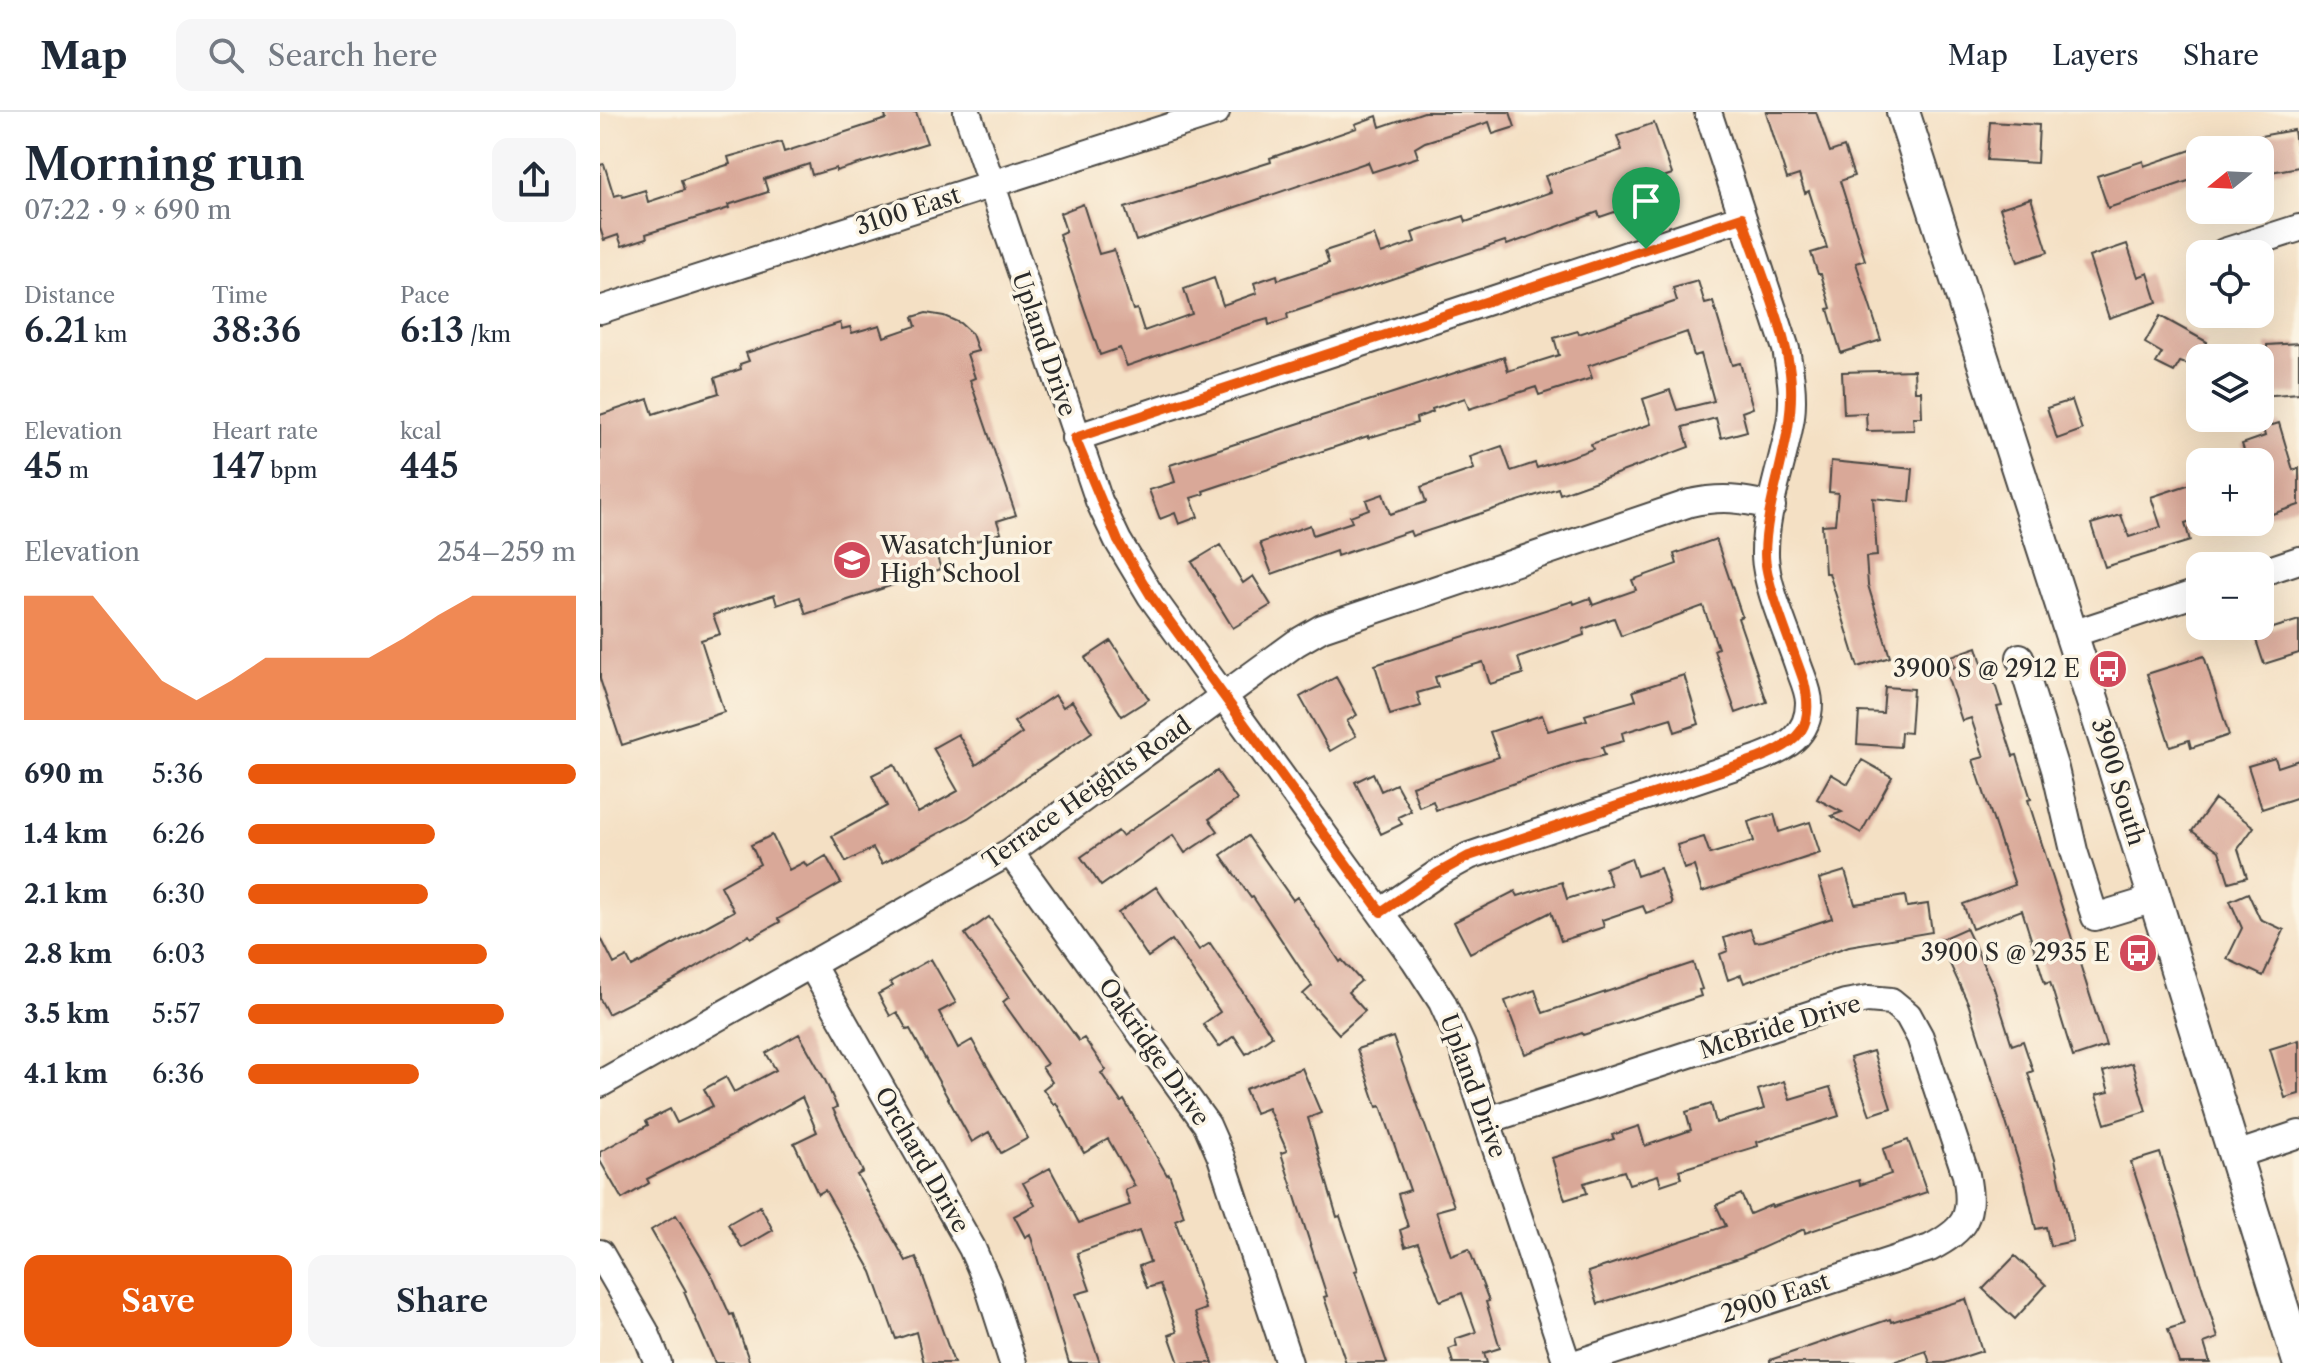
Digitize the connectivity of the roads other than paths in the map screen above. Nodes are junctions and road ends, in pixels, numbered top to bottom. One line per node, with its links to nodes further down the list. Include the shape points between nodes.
1 (967, 112): 5 (street, Upland Drive)
2 (1216, 112): 5 (street, 3100 East)
3 (1708, 112): 6 (street)
4 (1903, 112): 15 (main road, 3900 South)
5 (990, 185): 9 (street, 3100 East); 10 (street, Upland Drive)
6 (1742, 217): 10 (street); 11 (street, via 1786,349 1791,383 1791,414)
7 (2299, 228): 8 (street)
8 (2262, 240)
9 (600, 310)
10 (1075, 438): 17 (street, Upland Drive, via 1118,541)
11 (1772, 506): 17 (street, Terrace Heights Road, via 1716,497 1690,503 1349,617 1296,643); 20 (street, via 1765,558 1809,703 1797,738 1759,758 1469,856)
12 (2299, 560): 13 (street)
13 (2274, 568)
14 (2186, 597): 15 (street)
15 (2072, 634): 19 (main road, 3900 South)
16 (2020, 657): 19 (street, via 2095,917)
17 (1223, 697): 18 (street, Terrace Heights Road); 20 (street, Upland Drive)
18 (1010, 852): 21 (street, Terrace Heights Road); 31 (street, Oakridge Drive, via 1207,1125)
19 (2154, 899): 25 (main road, 3900 South)
20 (1381, 912): 23 (street, Upland Drive, via 1442,1002)
21 (812, 966): 22 (street, Terrace Heights Road); 30 (street, Orchard Drive, via 972,1248)
22 (600, 1084)
23 (1488, 1120): 26 (street, McBride Drive, via 1845,1003 1891,1001 1908,1015 1920,1037 1966,1175); 32 (street, Upland Drive)
24 (2299, 1134): 25 (street)
25 (2233, 1156): 28 (main road, 3900 South)
26 (1966, 1221): 33 (street, 2900 East, via 1930,1248)
27 (600, 1253): 29 (street)
28 (2299, 1362)
29 (658, 1363)
30 (1013, 1363)
31 (1289, 1363)
32 (1567, 1363)
33 (1577, 1363)

